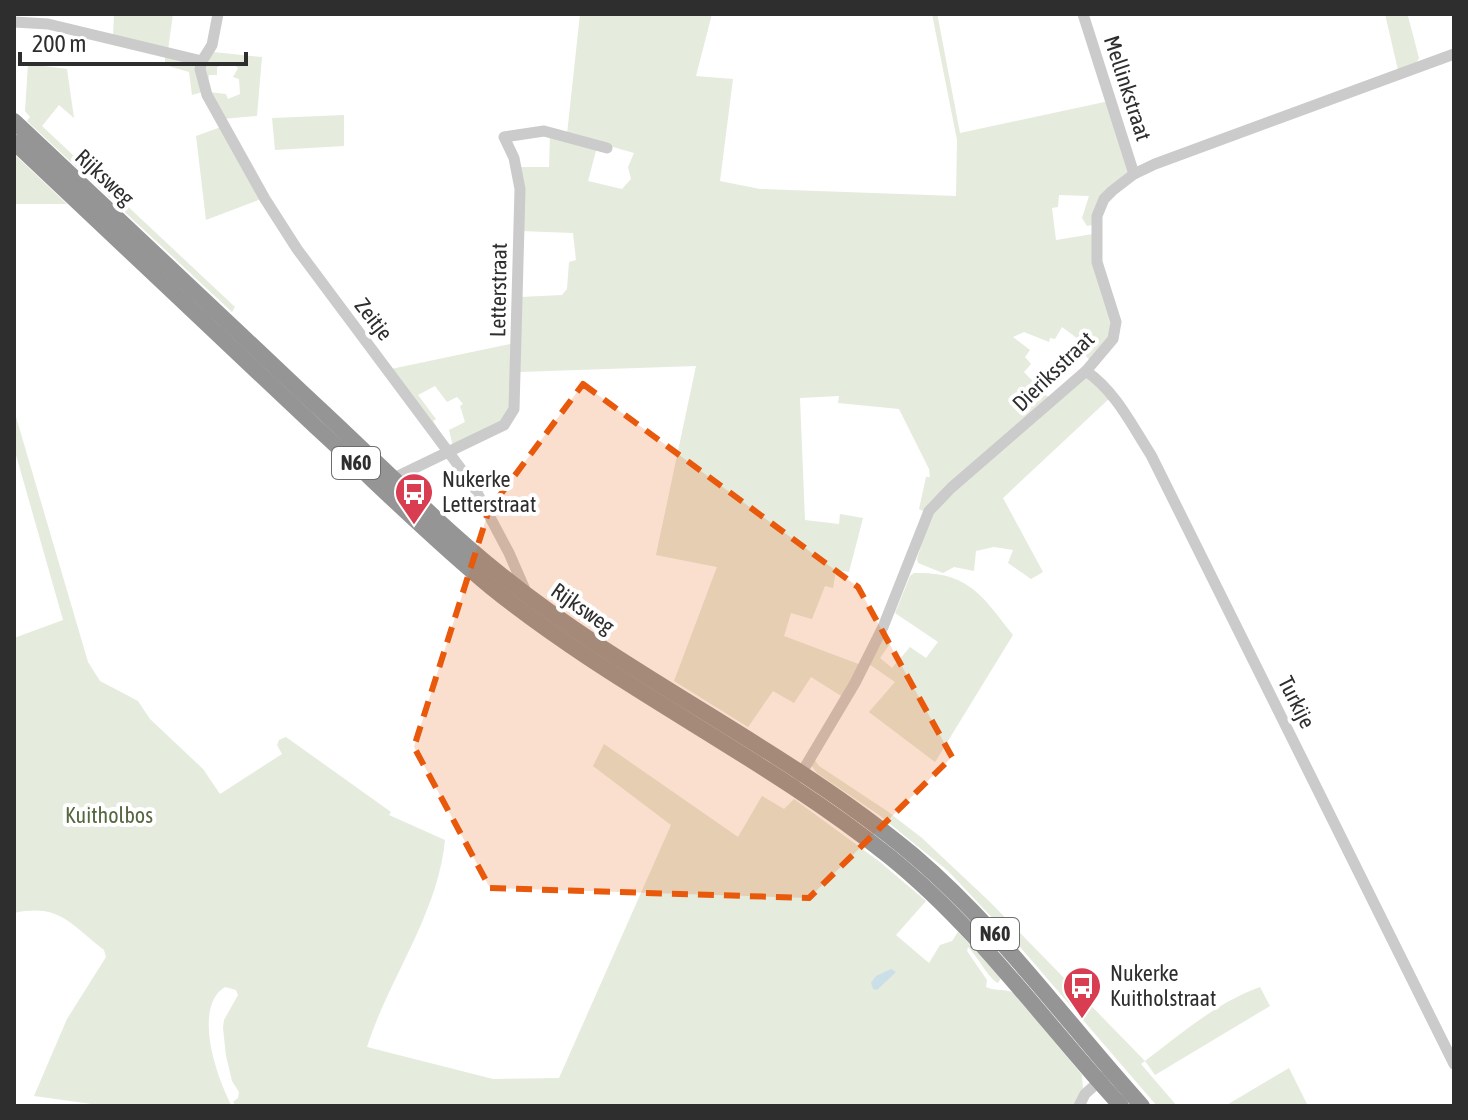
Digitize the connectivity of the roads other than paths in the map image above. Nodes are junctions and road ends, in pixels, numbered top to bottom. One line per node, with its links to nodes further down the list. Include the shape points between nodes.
1 (218, 14): 5 (street, via 212,45)
2 (1083, 14): 9 (street, Mellinkstraat)
3 (14, 22): 5 (street, via 48,24)
4 (1454, 54): 9 (street, Dieriksstraat)
5 (202, 61): 11 (street, Zeitje, via 207,95 273,212)
6 (14, 121): 12 (highway, Rijksweg / N60)
7 (14, 142): 14 (highway, Rijksweg / N60, via 488,584 583,653)
8 (607, 148): 11 (street, Letterstraat, via 544,131 504,137 520,189 516,402 504,425)
9 (1134, 174): 10 (street, Dieriksstraat, via 1104,199 1097,216 1097,262 1116,327 1109,345)
10 (1086, 371): 14 (street, Dieriksstraat, via 929,511 883,627); 15 (street, Turkije, via 1113,395 1151,455)
11 (448, 450): 12 (street, Letterstraat); 13 (street, Zeitje, via 473,485)
12 (394, 478): 13 (highway, Rijksweg / N60)
13 (528, 596): 14 (highway, Rijksweg / N60)
14 (797, 781): 16 (highway, Rijksweg / N60, via 889,836 957,895 1009,949)
15 (1454, 1064)
16 (1105, 1076): 17 (street); 18 (highway, Rijksweg / N60); 19 (highway, Rijksweg / N60)
17 (1079, 1106)
18 (1121, 1106)
19 (1142, 1106)

